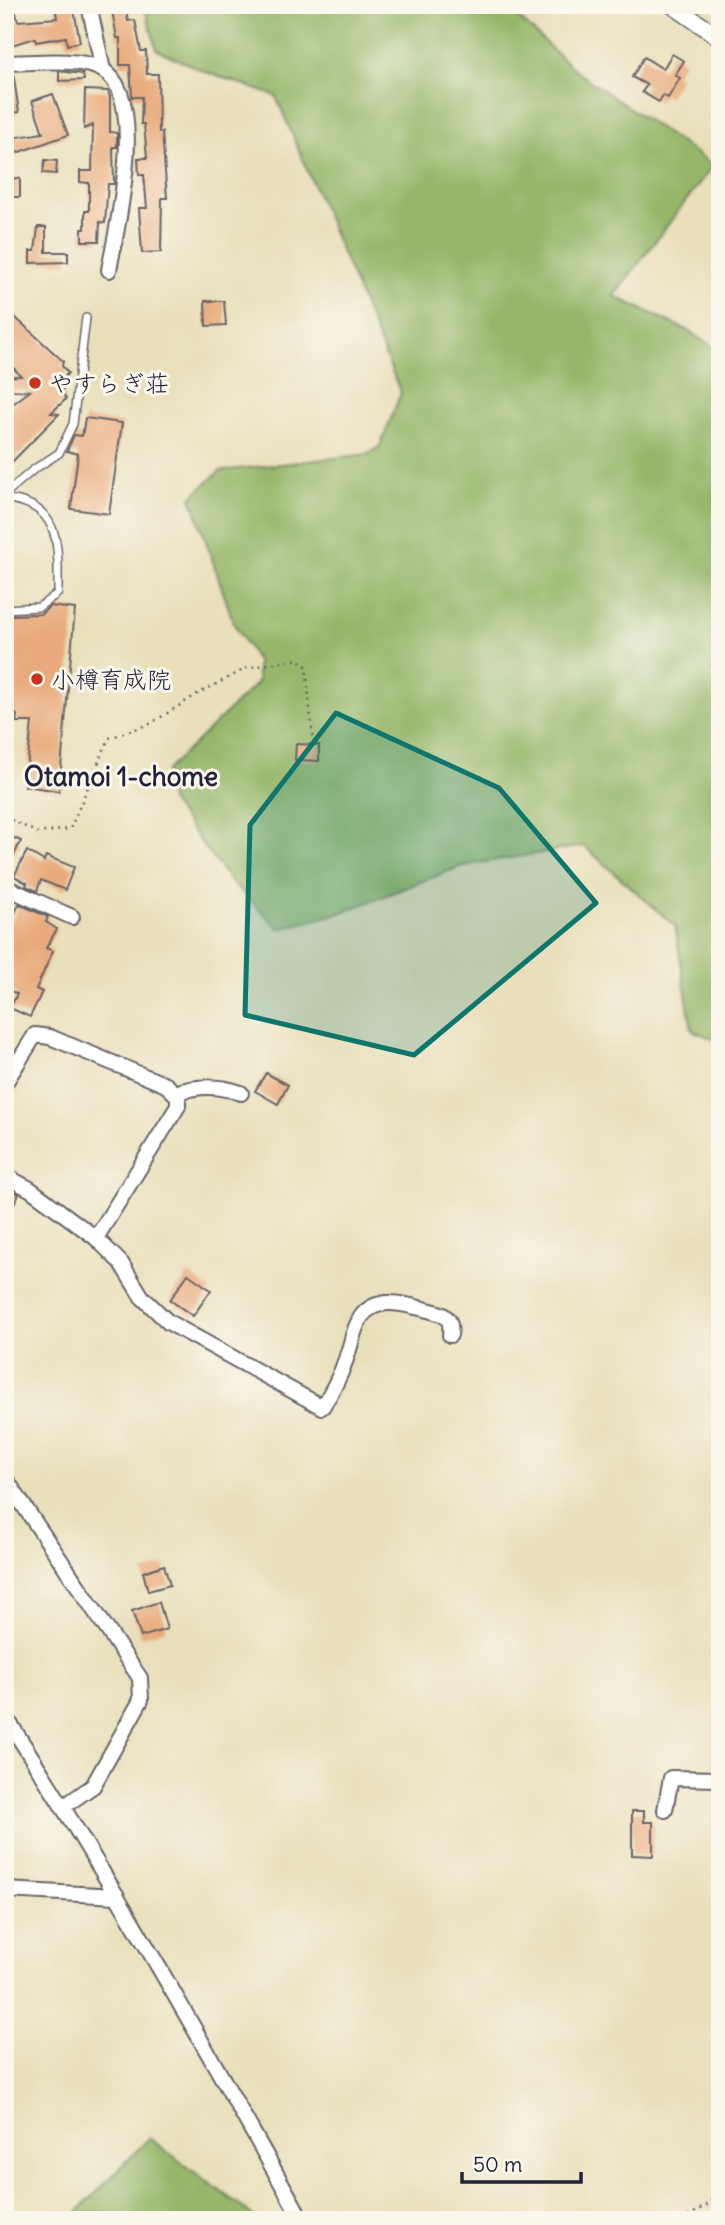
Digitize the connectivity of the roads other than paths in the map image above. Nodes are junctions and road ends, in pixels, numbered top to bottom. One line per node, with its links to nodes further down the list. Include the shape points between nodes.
1 (89, 5): 5 (street)
2 (672, 5): 3 (street)
3 (720, 37)
4 (5, 63): 5 (street, via 83,63)
5 (103, 70): 6 (street, via 115,81 127,131 125,174)
6 (109, 270)
7 (86, 318): 8 (lane, via 73,424 59,453)
8 (5, 497): 9 (lane, via 24,500 46,516 58,539 58,593 39,607)
9 (5, 610)
10 (11, 717): 11 (lane)
11 (5, 744)
12 (5, 887): 13 (street)
13 (72, 917)
14 (5, 1083): 15 (street, via 35,1035 166,1085)
15 (175, 1093): 16 (street, via 193,1086); 18 (street, via 178,1106)
16 (241, 1093)
17 (5, 1176): 18 (street)
18 (96, 1238): 19 (street, via 168,1322 321,1407 332,1392 359,1316 375,1305 389,1303 438,1312 448,1318)
19 (450, 1335)
20 (5, 1478): 23 (street, via 140,1678 141,1700 93,1786)
21 (5, 1716): 23 (street)
22 (720, 1779): 24 (street, via 671,1778)
23 (64, 1807): 26 (street)
24 (665, 1810)
25 (5, 1890): 26 (street)
26 (117, 1896): 27 (street)
27 (302, 2220)

